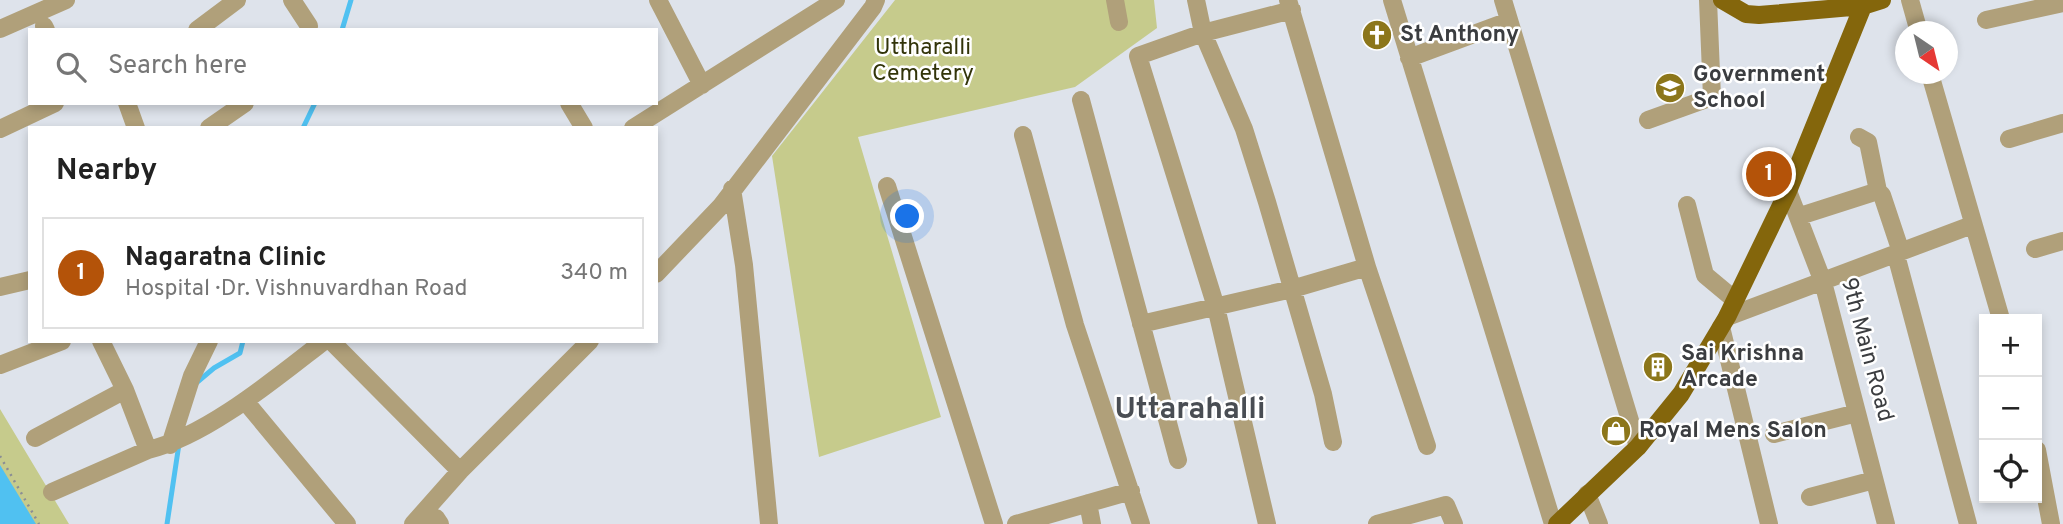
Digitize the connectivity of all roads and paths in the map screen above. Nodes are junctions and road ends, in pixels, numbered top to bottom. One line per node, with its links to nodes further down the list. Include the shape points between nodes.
1 (66, 0): 24 (street)
2 (237, 0): 23 (street)
3 (292, 0): 22 (street)
4 (658, 0): 28 (street)
5 (835, 0): 28 (street)
6 (876, 0): 45 (street)
7 (1115, 0): 21 (street)
8 (1196, 0): 25 (street)
9 (1392, 0): 26 (street)
10 (1503, 0): 19 (street)
11 (1708, 0): 34 (street, via 1712,97)
12 (1722, 0): 15 (main road, via 1746,14 1759,15)
13 (1882, 0): 15 (main road)
14 (1910, 0): 20 (street)
15 (1862, 3): 46 (main road)
16 (1290, 5): 25 (street); 55 (street)
17 (2061, 5): 18 (street)
18 (1986, 20)
19 (1509, 21): 26 (street); 80 (street)
20 (1916, 21)
21 (1119, 22)
22 (309, 26)
23 (201, 28)
24 (0, 29)
25 (1203, 33): 59 (street, via 1244,129); 61 (street, via 1138,56)
26 (1409, 58): 105 (street)
27 (1933, 84): 50 (street)
28 (702, 85): 39 (street)
29 (1081, 100): 64 (street)
30 (51, 105): 40 (street)
31 (128, 105): 36 (street)
32 (242, 105): 37 (street)
33 (570, 105): 38 (street)
34 (1648, 120)
35 (2063, 123): 43 (street)
36 (135, 126)
37 (212, 126)
38 (583, 126)
39 (636, 126)
40 (0, 129)
41 (1023, 135): 87 (street, via 1075,325)
42 (1858, 136): 47 (street, via 1868,142)
43 (2009, 139)
44 (887, 186): 98 (street)
45 (732, 189): 54 (street, via 721,206); 97 (street, via 744,265)
46 (1788, 191): 49 (street, 9th Main Road); 60 (main road)
47 (1878, 191): 49 (street); 53 (street)
48 (1687, 205): 60 (street, via 1705,275)
49 (1800, 216): 57 (street, 9th Main Road)
50 (1972, 225): 53 (street); 62 (street)
51 (2063, 241): 52 (street)
52 (2035, 249)
53 (1899, 253): 57 (street); 109 (street)
54 (659, 264)
55 (1367, 267): 59 (street); 79 (street)
56 (28, 281): 58 (street)
57 (1823, 282): 63 (street); 74 (street, 9th Main Road)
58 (0, 288)
59 (1292, 289): 61 (street); 78 (street)
60 (1735, 300): 63 (main road)
61 (1216, 307): 64 (street); 102 (street)
62 (1999, 314)
63 (1724, 322): 80 (main road, via 1681,394); 107 (street)
64 (1141, 324): 83 (street)
65 (57, 343): 71 (street)
66 (103, 343): 72 (street)
67 (208, 343): 77 (street, via 192,376)
68 (321, 343): 73 (street)
69 (333, 343): 84 (street)
70 (588, 343): 84 (street)
71 (0, 365)
72 (125, 390): 76 (street); 81 (street)
73 (245, 401): 77 (street); 93 (street)
74 (1857, 413): 75 (street); 86 (street, 9th Main Road)
75 (1774, 434)
76 (35, 438)
77 (176, 441): 81 (street)
78 (1333, 442)
79 (1427, 446)
80 (1638, 447): 89 (main road)
81 (148, 450): 88 (street)
82 (0, 456): 92 (path)
83 (1178, 460)
84 (460, 471): 94 (street)
85 (2042, 476): 110 (street)
86 (1874, 480): 90 (street); 108 (street, 9th Main Road)
87 (1131, 491): 91 (street); 101 (street)
88 (52, 492)
89 (1587, 494): 105 (main road); 106 (street)
90 (1811, 497)
91 (1088, 503): 99 (street); 100 (street)
92 (39, 524)
93 (346, 524)
94 (413, 524)
95 (428, 524): 96 (street, via 436,518)
96 (440, 524)
97 (769, 524)
98 (994, 524)
99 (1016, 524)
100 (1092, 524)
101 (1141, 524)
102 (1267, 524)
103 (1377, 524): 104 (street, via 1446,505)
104 (1454, 524)
105 (1555, 524)
106 (1599, 524)
107 (1769, 524)
108 (1886, 524)
109 (1968, 524)
110 (2051, 524)

